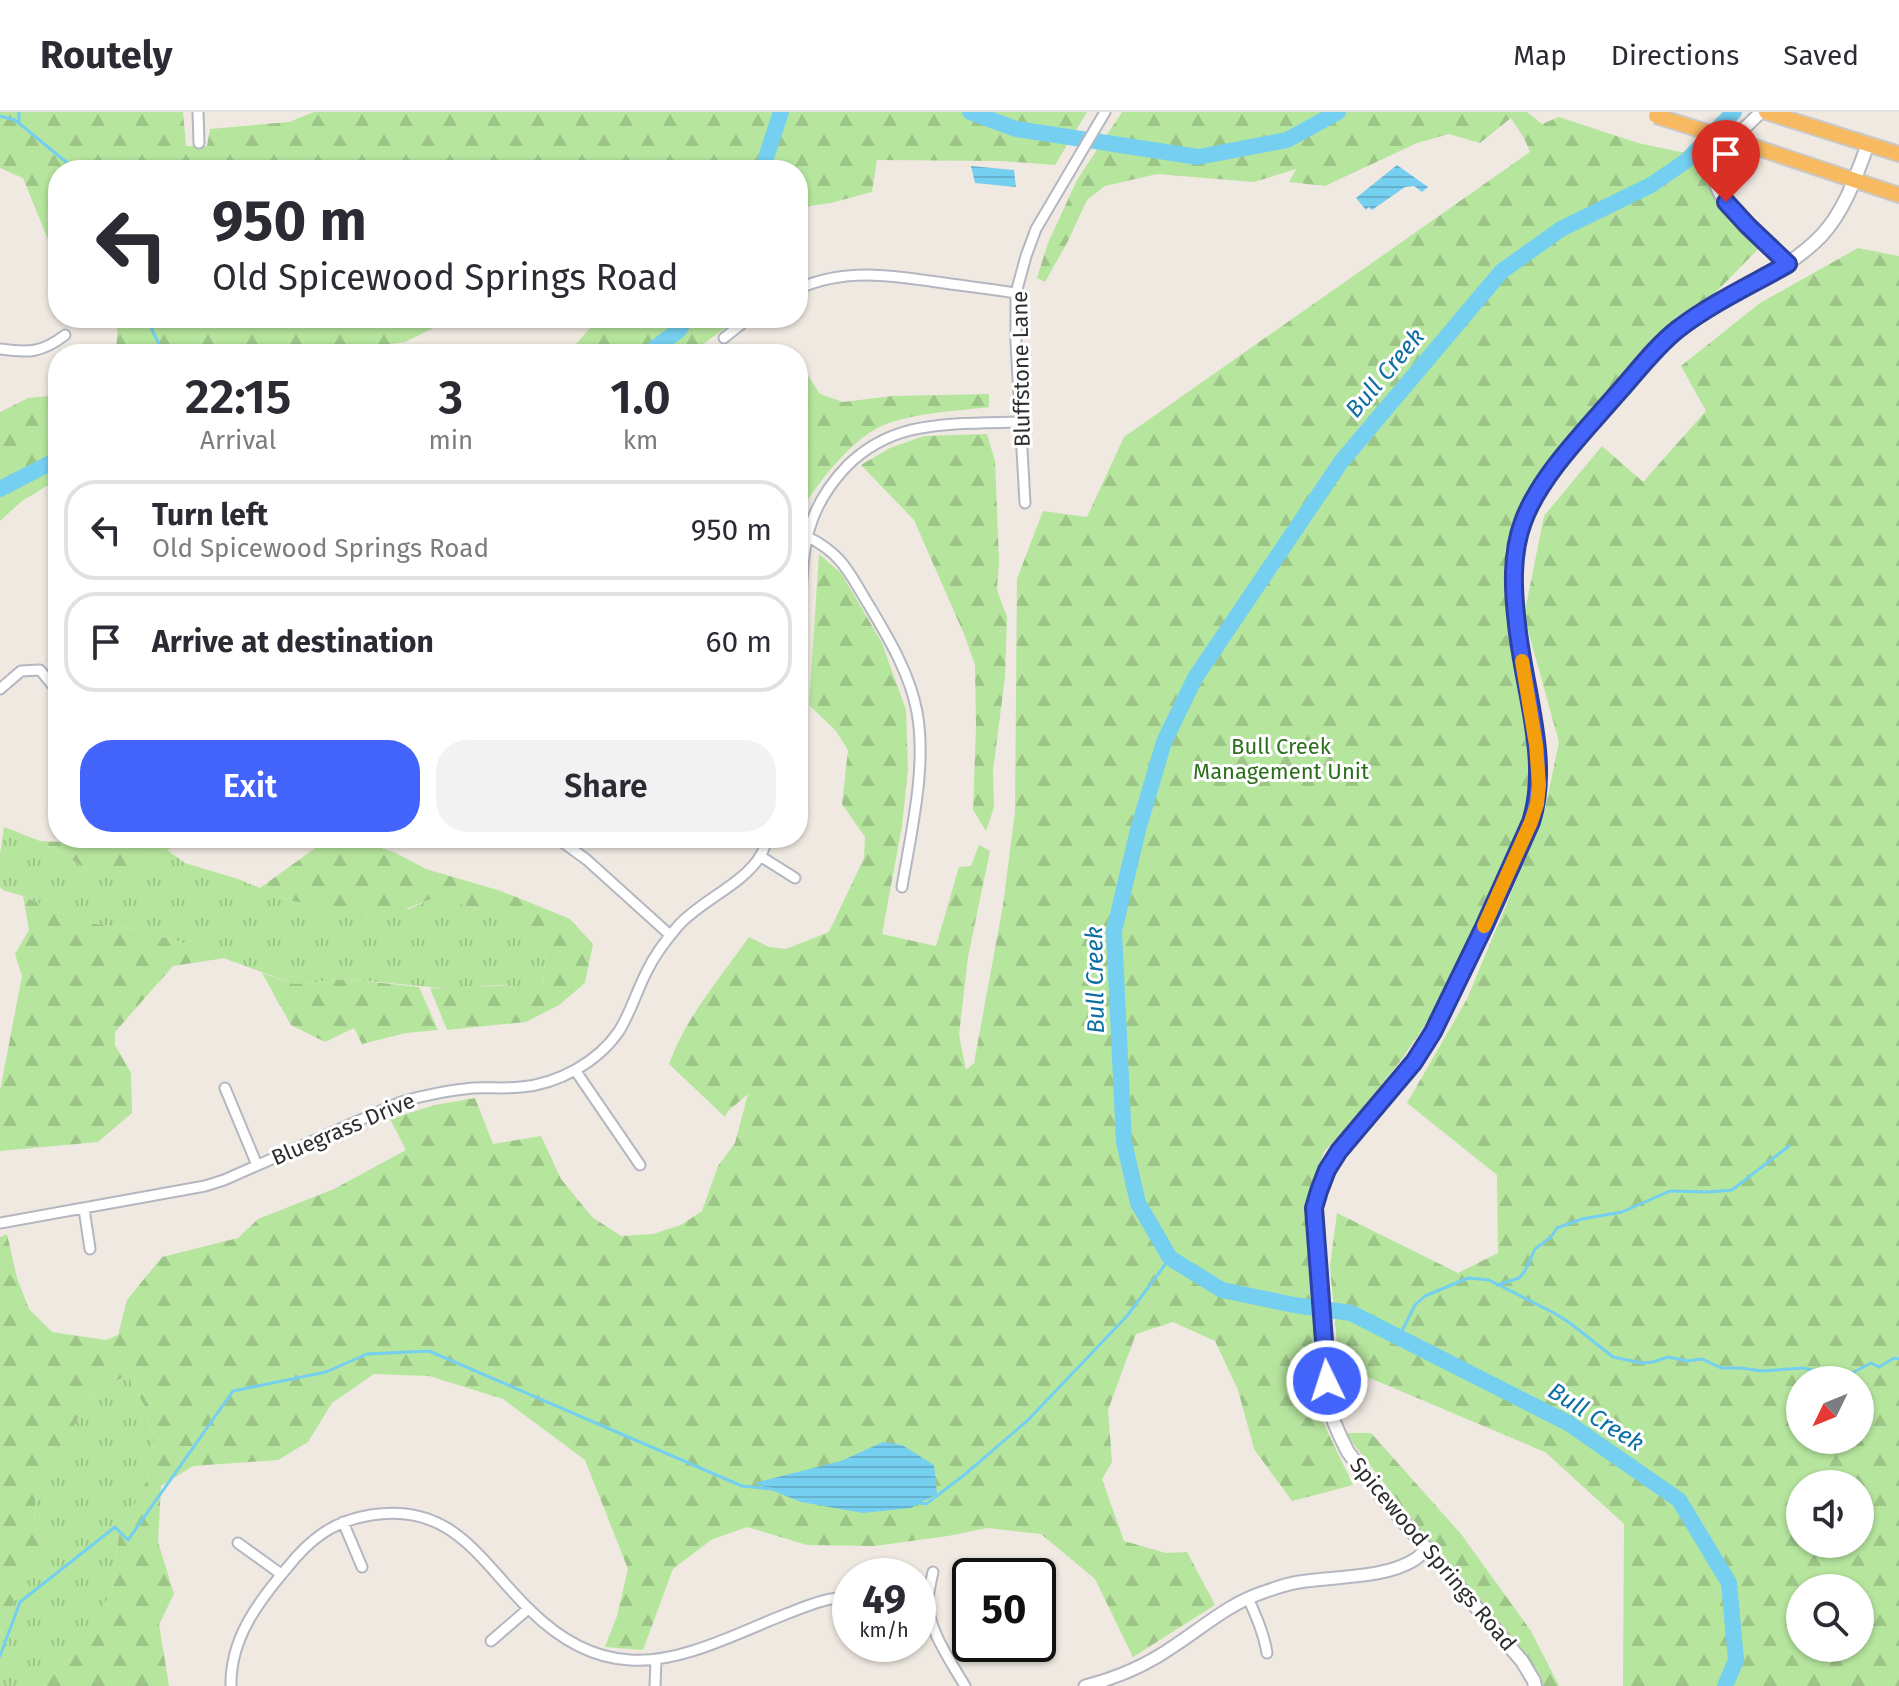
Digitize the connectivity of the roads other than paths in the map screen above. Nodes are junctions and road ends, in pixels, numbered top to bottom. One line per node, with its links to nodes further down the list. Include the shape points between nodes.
1 (198, 112): 5 (street)
2 (1105, 112): 12 (street, Bluffstone Lane, via 1036,229)
3 (1764, 112): 6 (highway); 10 (street, via 1721,151 1715,184 1733,210)
4 (1649, 114): 8 (highway, bridge)
5 (199, 143)
6 (1868, 144): 7 (highway); 8 (main road, Spicewood Springs Road)
7 (1899, 154)
8 (1854, 181): 9 (highway); 10 (main road, Spicewood Springs Road, via 1832,224)
9 (1899, 195)
10 (1788, 264): 40 (main road, Spicewood Springs Road, via 1675,331 1572,446 1523,521 1516,547 1515,599 1538,755 1537,804 1433,1032 1339,1151 1314,1208 1334,1422 1348,1452)
11 (808, 284): 12 (street, via 886,274)
12 (1016, 293): 19 (street, Bluffstone Lane)
13 (736, 328): 15 (street)
14 (65, 335): 16 (street)
15 (724, 338)
16 (53, 344)
17 (48, 347): 18 (street, via 32,352)
18 (0, 349)
19 (1021, 422): 20 (street, Bluffstone Lane); 21 (street, via 920,428 872,446 832,483)
20 (1025, 503)
21 (808, 531)
22 (808, 537): 29 (street, via 841,560 890,640 917,711 917,794)
23 (48, 680): 24 (street, via 40,670 21,671)
24 (0, 689)
25 (571, 848): 30 (street)
26 (764, 848): 27 (street, Bluegrass Drive)
27 (760, 856): 28 (street); 30 (street, Bluegrass Drive)
28 (795, 878)
29 (902, 887)
30 (670, 935): 31 (street, Bluegrass Drive, via 646,971 618,1032)
31 (575, 1070): 33 (street, Bluegrass Drive, via 521,1088 469,1088 401,1102); 34 (street)
32 (225, 1088): 33 (street)
33 (257, 1165): 35 (street, Bluegrass Drive, via 205,1186)
34 (640, 1165)
35 (84, 1209): 36 (street, Bluegrass Drive); 37 (street)
36 (0, 1223)
37 (90, 1249)
38 (343, 1522): 41 (street); 42 (street, via 314,1538); 45 (street, via 391,1512 425,1517 451,1529)
39 (238, 1543): 42 (street)
40 (1428, 1548): 43 (street, via 1393,1568 1299,1582); 54 (main road, Spicewood Springs Road, via 1522,1661)
41 (362, 1567)
42 (281, 1574): 51 (street, via 243,1632)
43 (1248, 1598): 48 (street); 50 (street, via 1146,1663)
44 (832, 1600): 49 (street)
45 (528, 1609): 47 (street); 49 (street, via 585,1649 628,1660)
46 (936, 1631): 53 (street)
47 (491, 1641)
48 (1267, 1653)
49 (656, 1660): 52 (street)
50 (1091, 1685)
51 (231, 1686)
52 (655, 1686)
53 (965, 1686)
54 (1535, 1686)

